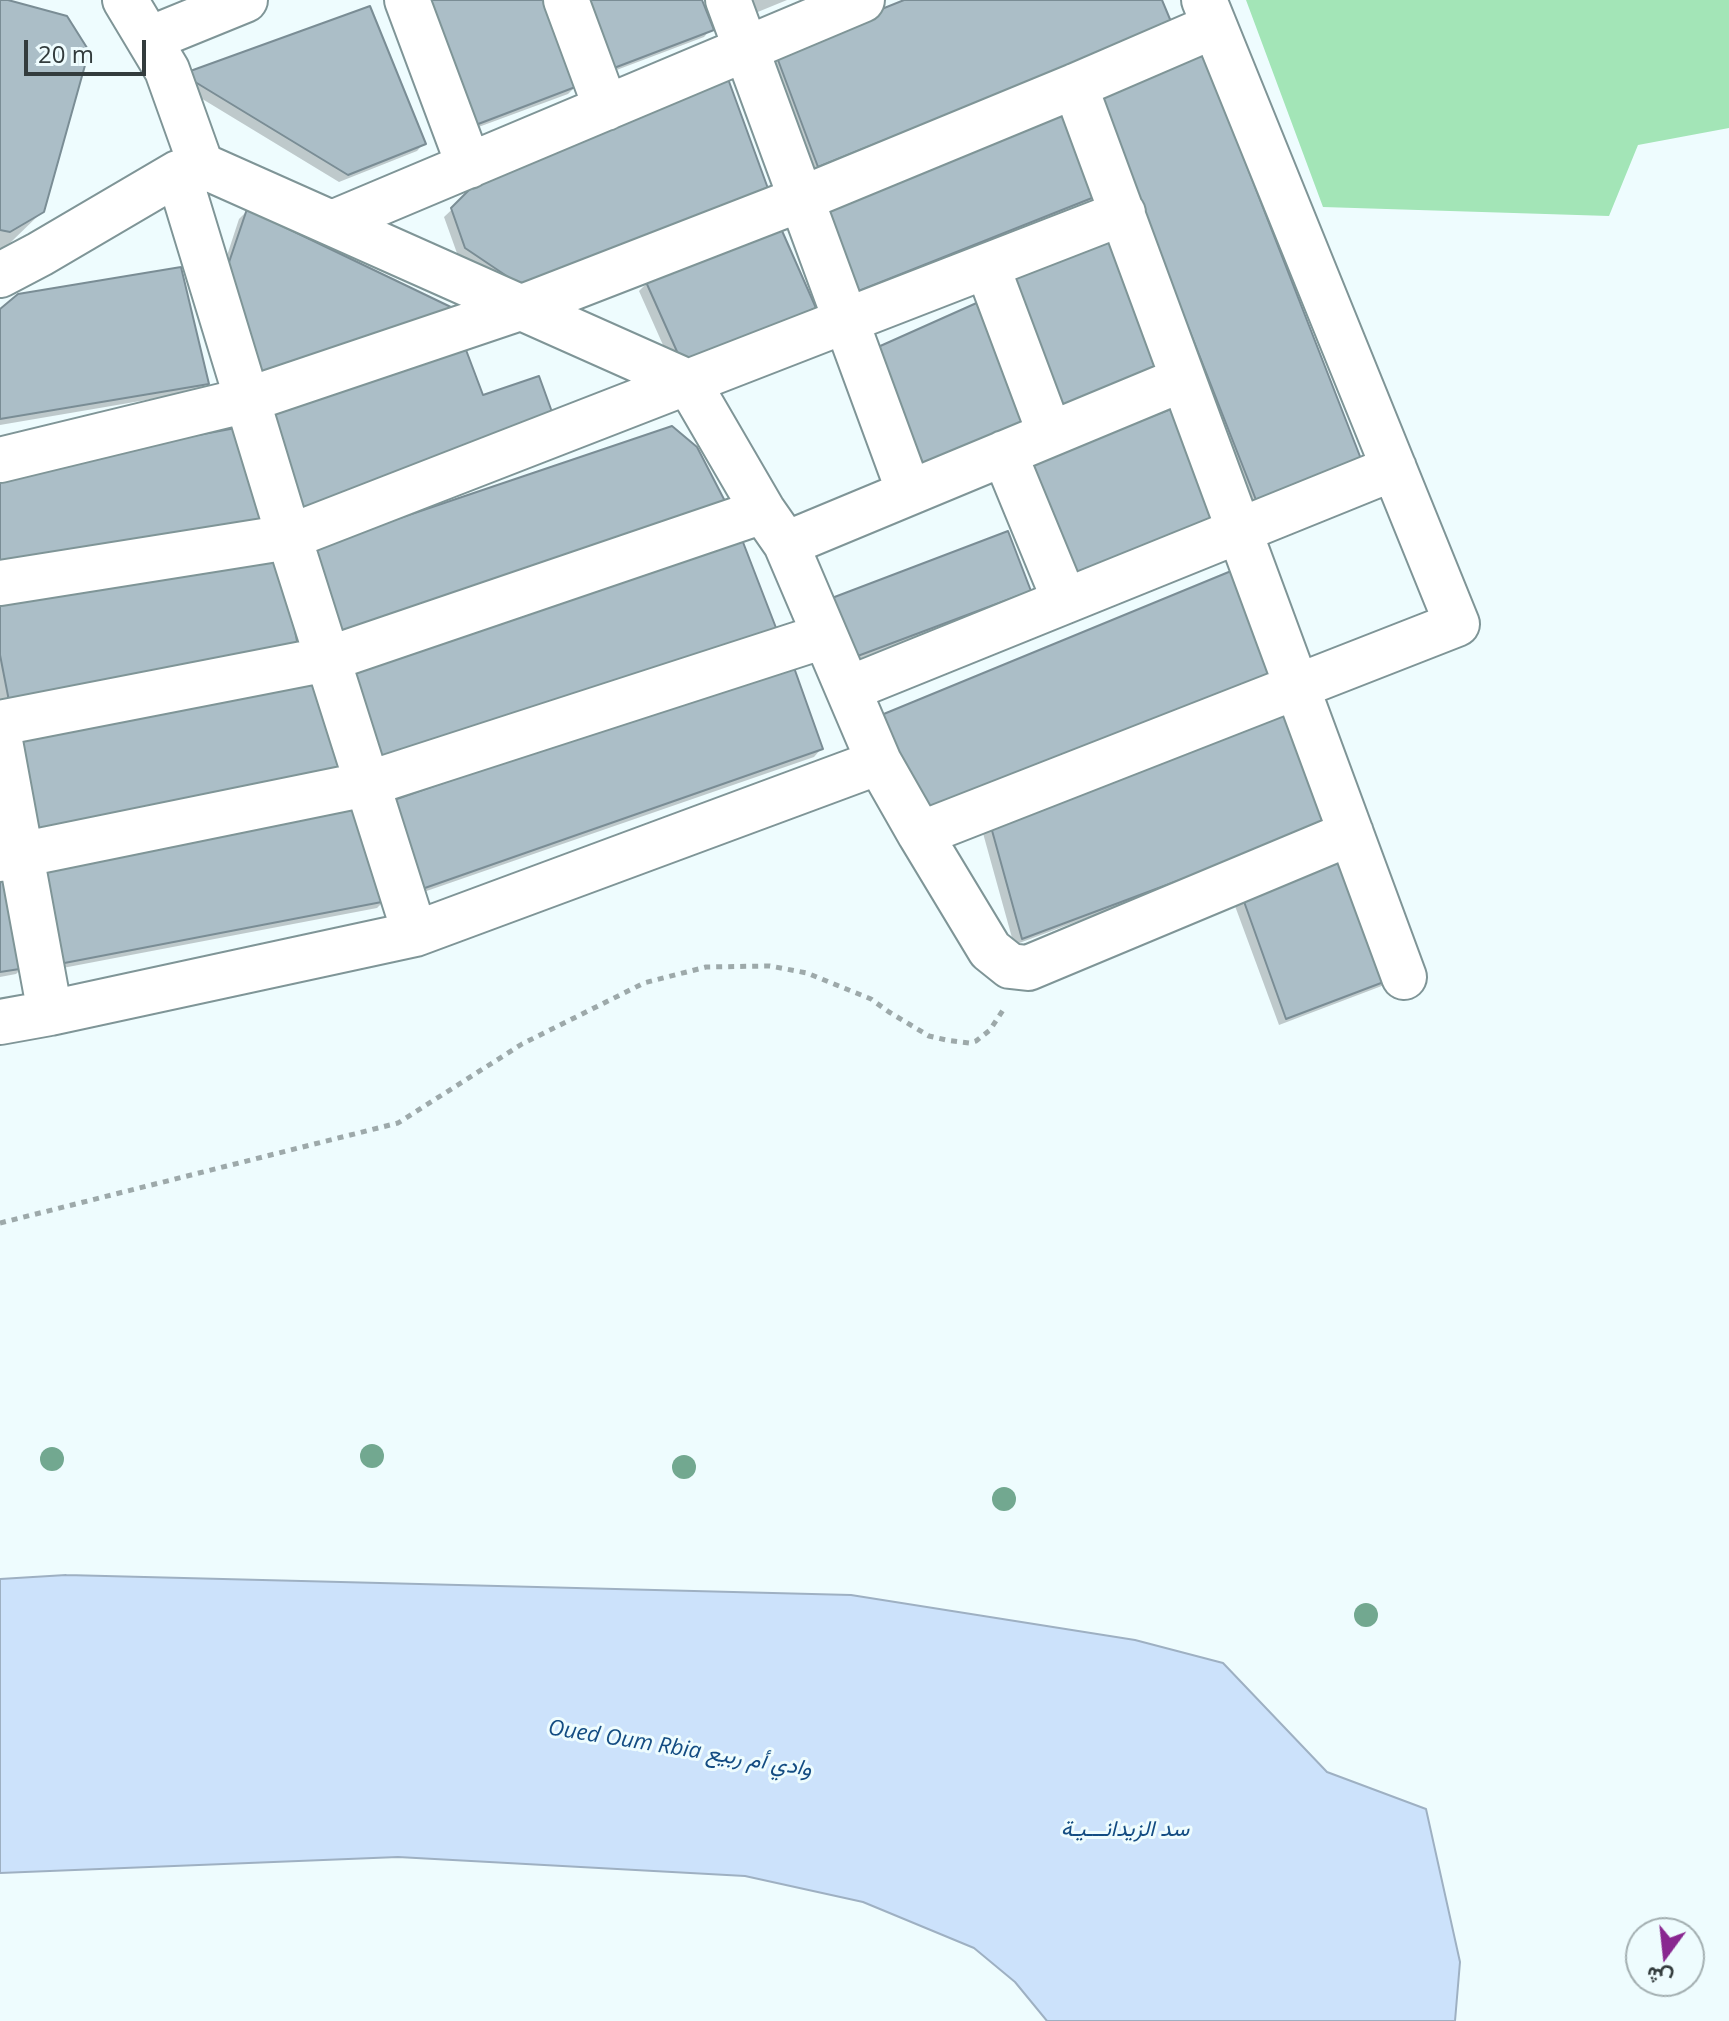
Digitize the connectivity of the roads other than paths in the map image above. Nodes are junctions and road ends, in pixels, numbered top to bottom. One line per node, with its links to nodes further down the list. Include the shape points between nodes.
1 (125, 0): 8 (street)
2 (245, 0): 8 (street)
3 (407, 0): 12 (street)
4 (566, 0): 11 (street)
5 (728, 0): 9 (street)
6 (862, 0): 9 (street)
7 (1209, 13): 10 (street); 28 (street)
8 (165, 34): 13 (street)
9 (746, 49): 11 (street); 14 (street)
10 (1075, 86): 14 (street); 15 (street)
11 (606, 108): 12 (street)
12 (469, 166): 16 (street)
13 (189, 169): 16 (street); 17 (street); 24 (street)
14 (801, 199): 20 (street); 21 (street)
15 (1123, 213): 18 (street); 22 (street)
16 (332, 223): 20 (street)
17 (20, 249): 19 (street)
18 (987, 266): 21 (street); 25 (street)
19 (0, 275)
20 (520, 308): 23 (street); 24 (street)
21 (846, 321): 23 (street); 29 (street)
22 (1183, 379): 25 (street); 31 (street)
23 (688, 382): 30 (street); 32 (street)
24 (247, 400): 27 (street); 32 (street)
25 (1050, 434): 26 (street)
26 (1004, 453): 29 (street); 34 (street)
27 (0, 460)
28 (1394, 468): 31 (street); 37 (street, via 1457,624)
29 (909, 492): 30 (street)
30 (774, 527): 35 (street); 36 (street)
31 (1239, 530): 34 (street); 37 (street)
32 (289, 537): 33 (street); 36 (street)
33 (0, 583)
34 (1065, 601): 38 (street)
35 (824, 636): 38 (street); 42 (street)
36 (328, 659): 39 (street); 42 (street)
37 (1297, 686): 43 (street); 44 (street)
38 (848, 689): 41 (street)
39 (0, 723)
40 (0, 741): 45 (street)
41 (879, 762): 44 (street); 46 (street)
42 (367, 784): 45 (street); 46 (street)
43 (1351, 833): 44 (street, via 1028,968 1010,966 990,950); 47 (street)
44 (920, 834)
45 (11, 857): 48 (street)
46 (415, 934): 48 (street)
47 (1404, 977)
48 (50, 1013): 49 (street)
49 (0, 1022)

